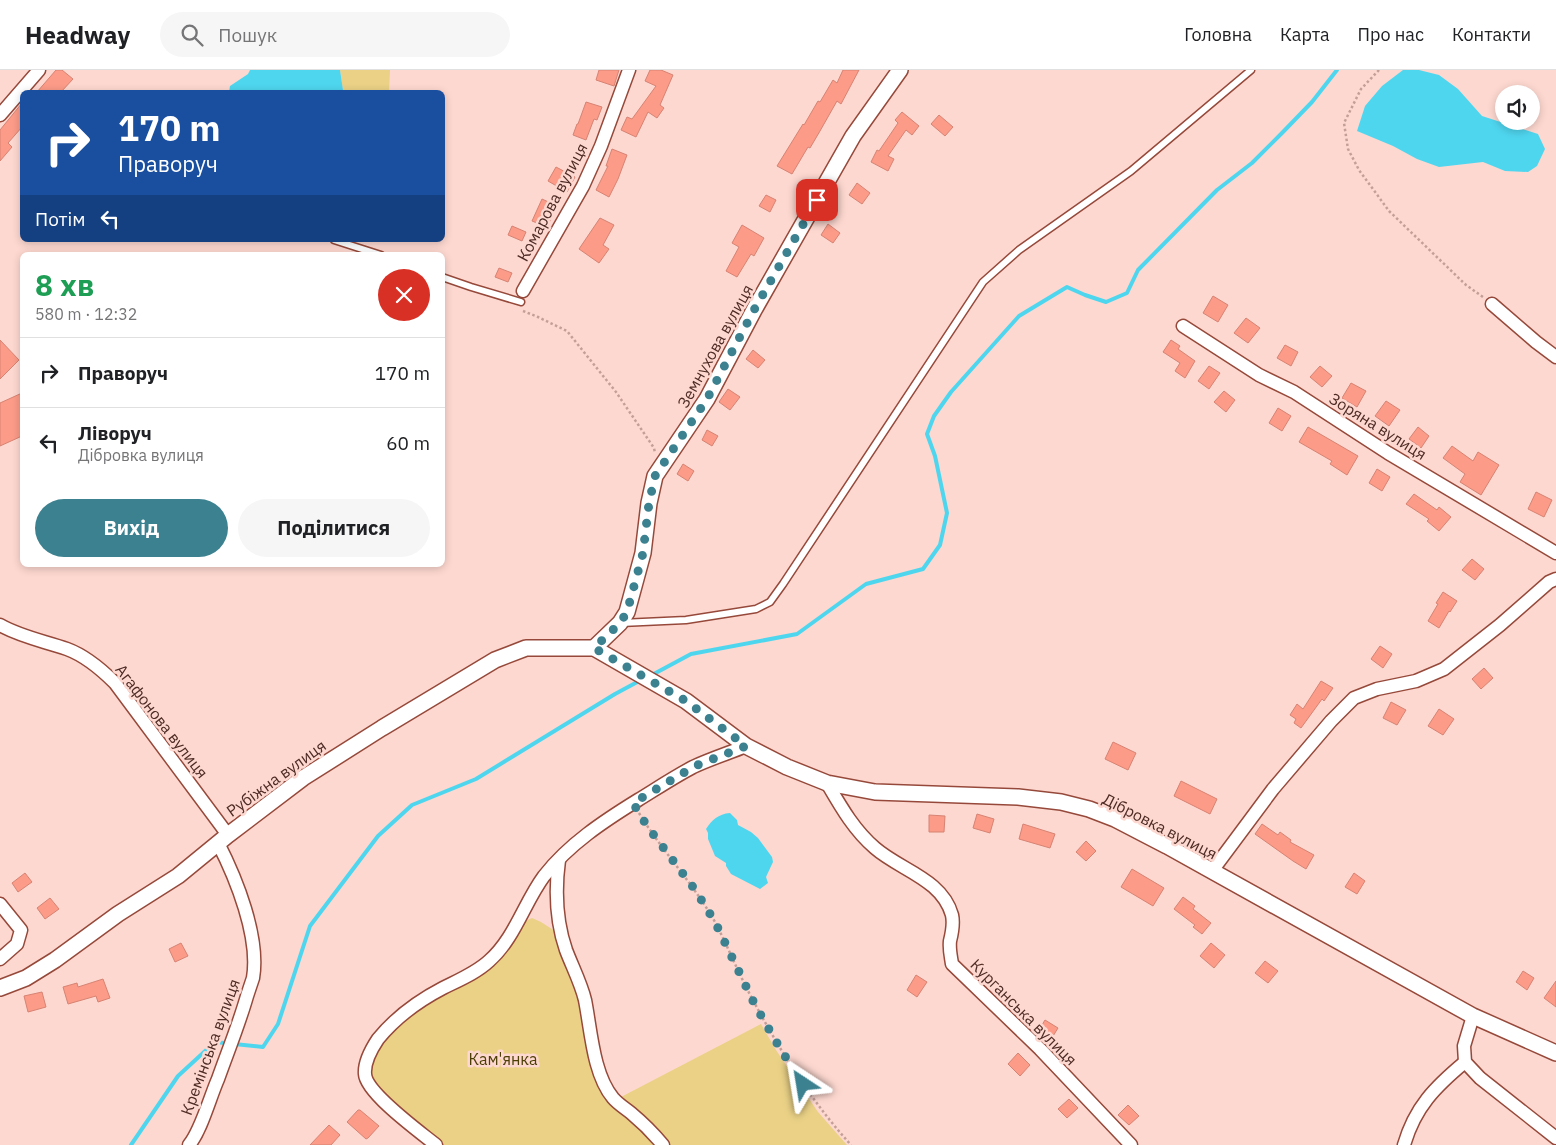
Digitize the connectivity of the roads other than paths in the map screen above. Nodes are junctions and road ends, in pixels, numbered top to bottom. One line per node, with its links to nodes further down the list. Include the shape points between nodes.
1 (39, 70): 5 (street)
2 (629, 70): 11 (street, Комарова вулиця, via 583,186)
3 (900, 70): 17 (street, Земнухова вулиця, via 853,136 707,399 655,476 635,588)
4 (1251, 70): 17 (lane, via 1130,171 1019,250 983,282 770,602 756,609 686,620)
5 (22, 90)
6 (20, 92): 7 (street)
7 (0, 115)
8 (340, 242): 9 (lane)
9 (372, 252)
10 (445, 278): 11 (lane)
11 (521, 300)
12 (1492, 304): 14 (street)
13 (1183, 326): 15 (street, Зоряна вулиця)
14 (1556, 357)
15 (1556, 553)
16 (1556, 579): 24 (street, via 1444,669 1416,681 1377,689 1354,698 1273,789)
17 (620, 623): 19 (street, Земнухова вулиця)
18 (0, 626): 22 (street, Агафонова вулиця, via 67,650 101,669 115,683)
19 (594, 648): 20 (street, Дібровка вулиця, via 686,701); 22 (street, Рубіжна вулиця, via 526,648 495,660 303,778)
20 (746, 746): 21 (street, Дібровка вулиця); 23 (street, via 695,766 633,803 597,826)
21 (827, 783): 24 (street, Дібровка вулиця, via 875,792 1018,796 1061,802 1115,819); 35 (street, Курганська вулиця, via 860,834 876,849 924,878 946,902 952,915 952,964 1040,1049)
22 (223, 839): 27 (street, Рубіжна вулиця, via 178,876 55,960 26,978); 32 (street, Кремінська вулиця, via 251,933 253,978 228,1052)
23 (559, 860): 33 (street, via 532,894 510,935 492,958 472,974 410,1008 386,1029 370,1053 365,1074 367,1083); 34 (street, via 556,881 558,915 565,947 584,998 605,1086 614,1099 651,1130)
24 (1212, 871): 28 (street, Дібровка вулиця)
25 (0, 904): 26 (street, via 22,930 17,944)
26 (0, 959)
27 (0, 988)
28 (1473, 1016): 29 (street, Дібровка вулиця); 30 (street, via 1464,1046)
29 (1556, 1053)
30 (1465, 1062): 31 (street, via 1480,1078); 36 (street, via 1424,1102)
31 (1556, 1138)
32 (189, 1145)
33 (436, 1145)
34 (663, 1145)
35 (1130, 1145)
36 (1404, 1145)

